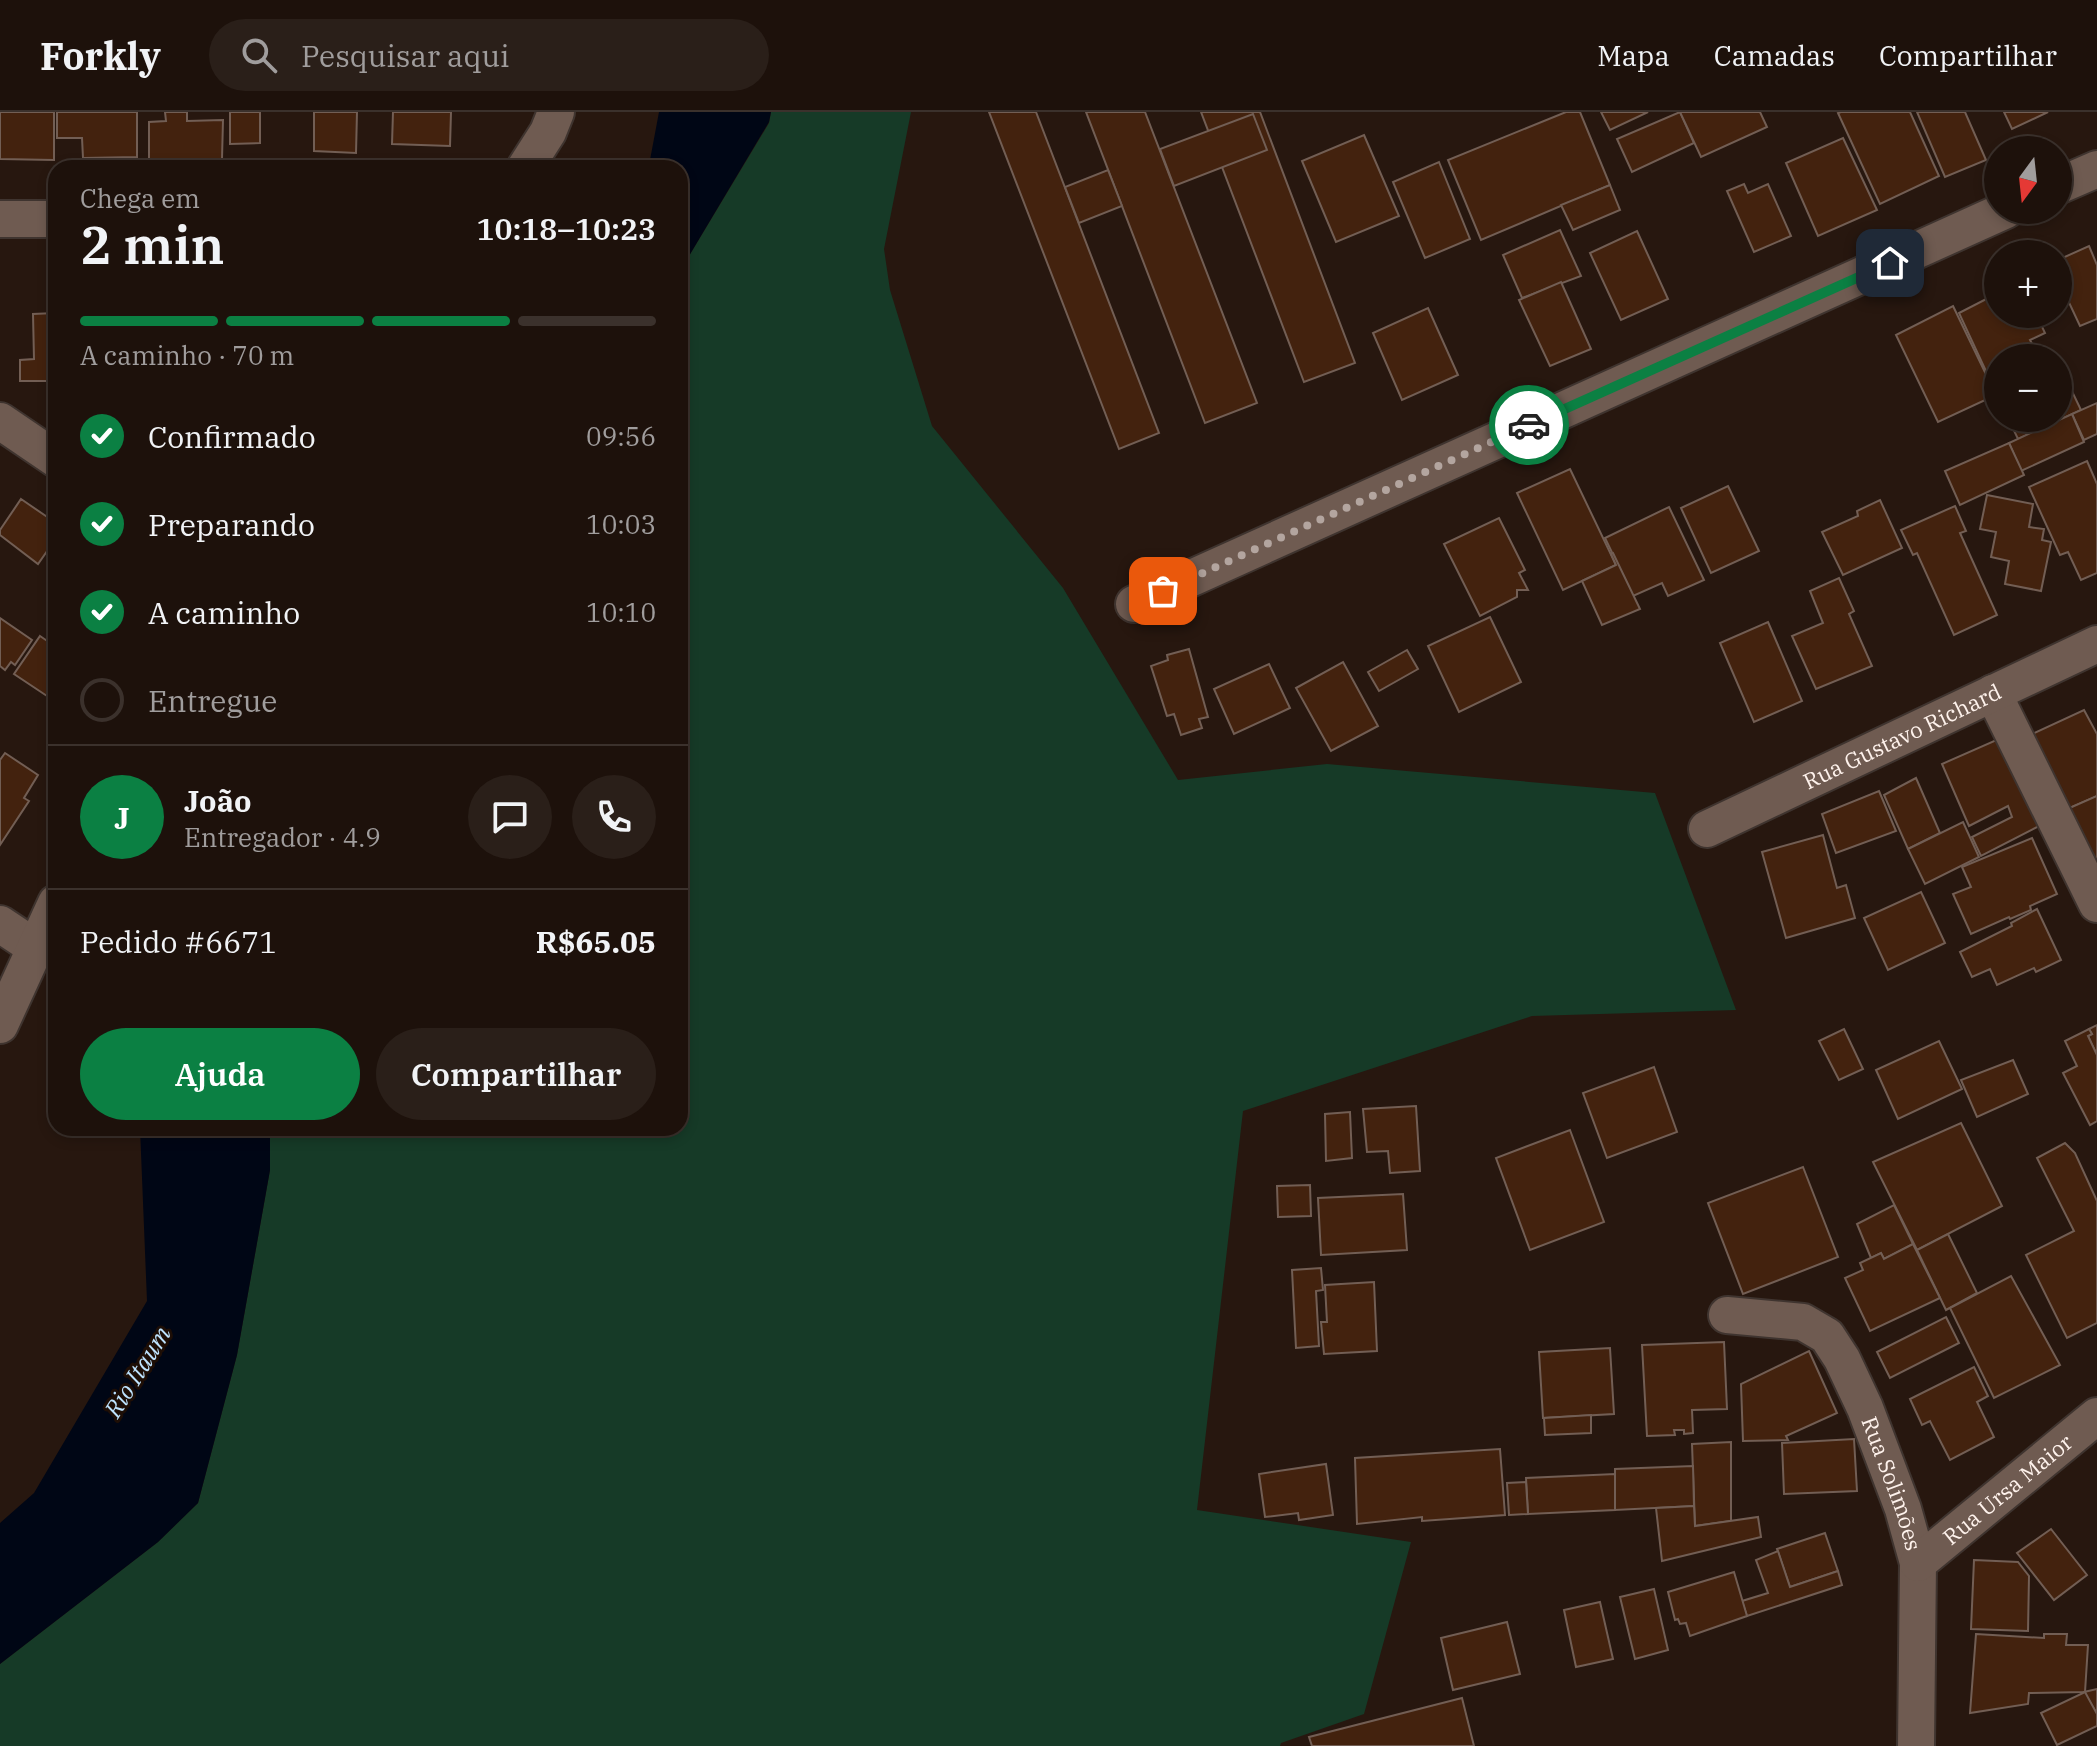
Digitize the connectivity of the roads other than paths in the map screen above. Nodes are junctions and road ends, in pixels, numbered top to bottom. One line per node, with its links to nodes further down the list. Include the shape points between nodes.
1 (556, 112): 2 (street)
2 (530, 160)
3 (2097, 169): 4 (street)
4 (2072, 180)
5 (0, 219): 6 (street)
6 (48, 219)
7 (1984, 220): 10 (street)
8 (0, 421): 9 (street)
9 (48, 454)
10 (1134, 604)
11 (2097, 644): 12 (street, Rua Gustavo Richard)
12 (1993, 693): 13 (street, Rua Gustavo Richard); 14 (street)
13 (1707, 829)
14 (2097, 904)
15 (48, 921): 17 (street)
16 (0, 924): 17 (street)
17 (36, 948): 18 (street)
18 (0, 1025)
19 (1727, 1315): 21 (street, Rua Solimões, via 1803,1322 1827,1336 1865,1408)
20 (2097, 1416): 21 (street, Rua Ursa Maior)
21 (1918, 1563): 22 (street, Rua Solimões)
22 (1916, 1746)

